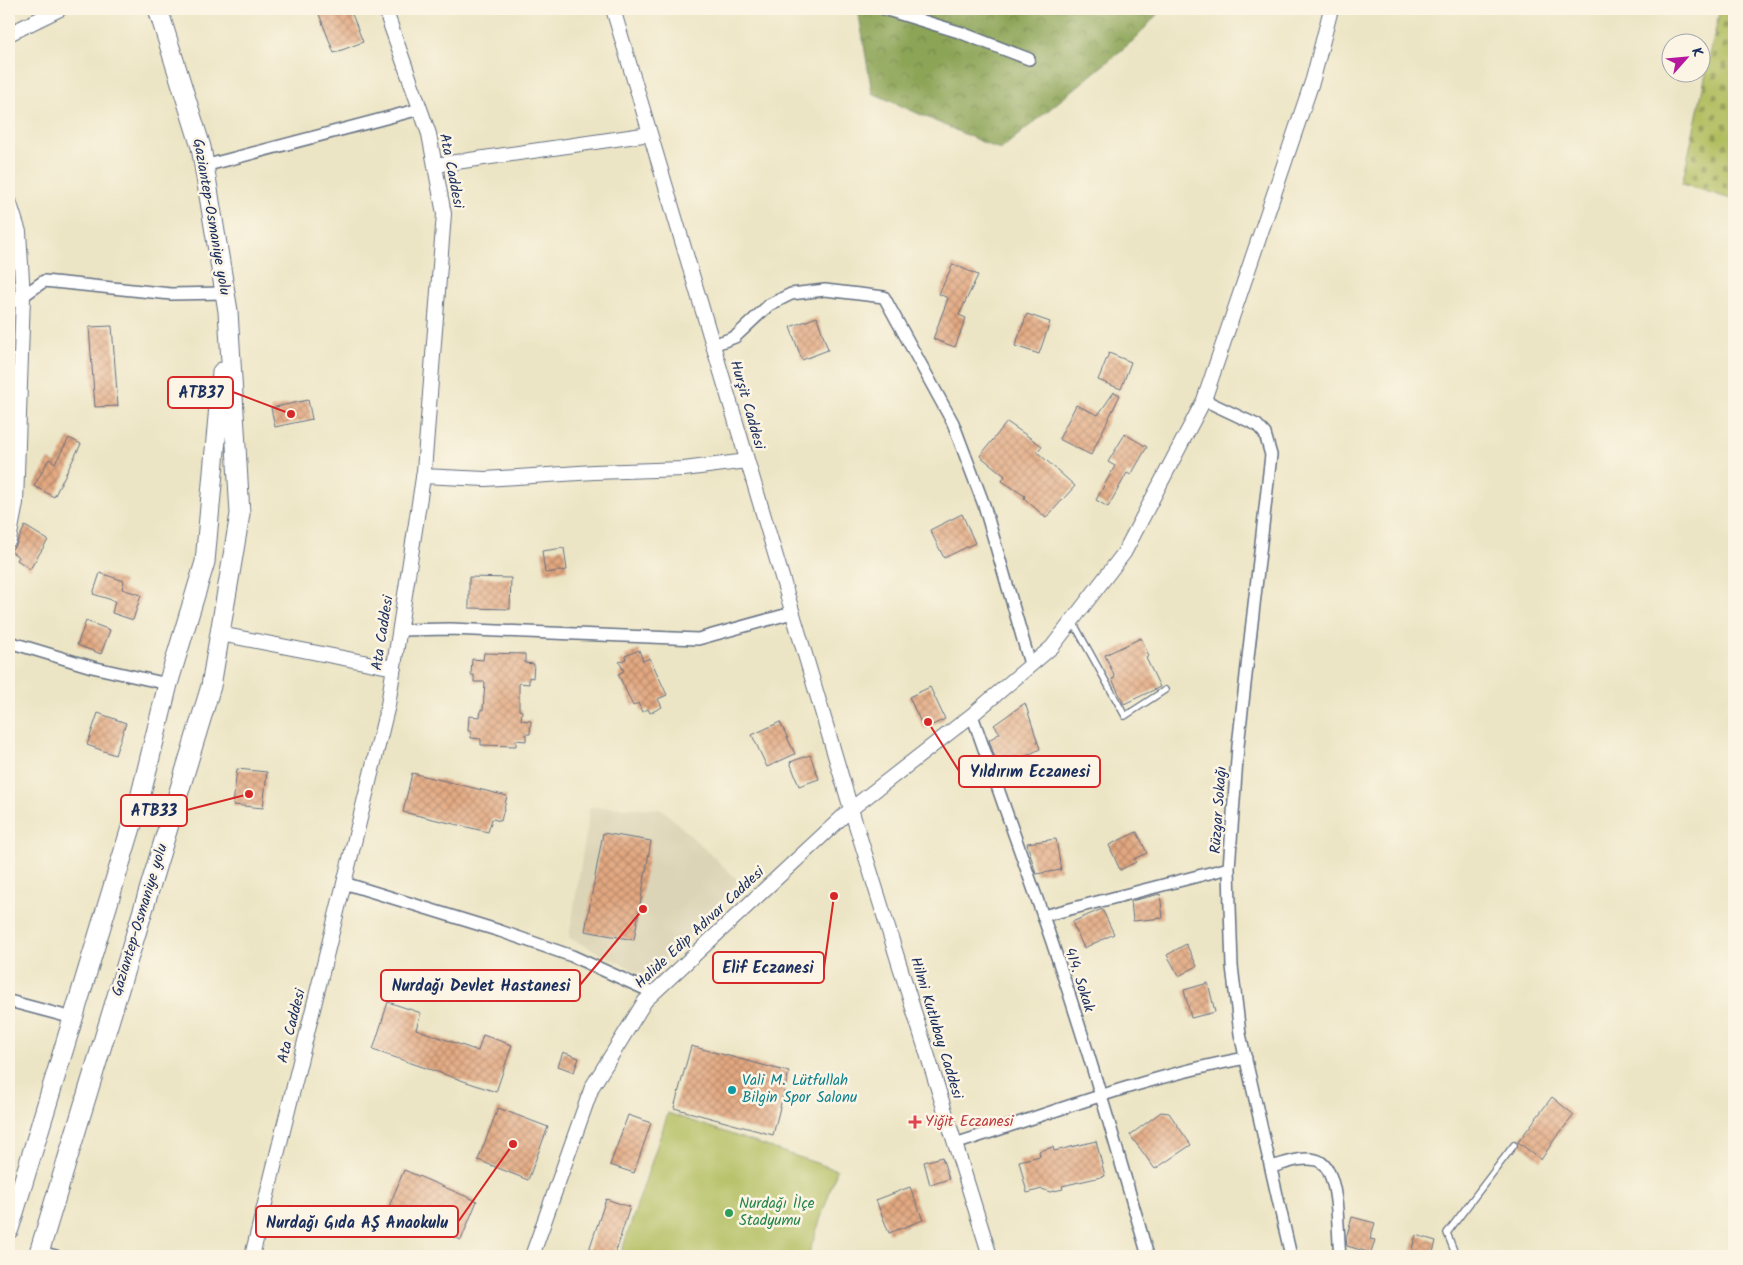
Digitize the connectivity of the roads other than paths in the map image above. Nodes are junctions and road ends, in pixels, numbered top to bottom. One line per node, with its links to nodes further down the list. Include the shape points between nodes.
1 (60, 9): 7 (street)
2 (158, 9): 12 (highway, Gaziantep-Osmaniye yolu)
3 (385, 9): 9 (street, Ata Caddesi)
4 (613, 9): 10 (street, Hurşit Caddesi)
5 (884, 9): 8 (street, via 959,32)
6 (1331, 9): 18 (street, Halide Edip Adıvar Caddesi, via 1313,79)
7 (9, 34)
8 (1029, 60)
9 (420, 109): 11 (street, Ata Caddesi); 12 (street)
10 (650, 134): 11 (street); 17 (street, Hurşit Caddesi)
11 (435, 165): 20 (street, Ata Caddesi, via 444,214)
12 (204, 166): 15 (highway, Gaziantep-Osmaniye yolu)
13 (9, 201): 14 (street, via 19,232)
14 (23, 296): 15 (street, via 44,281); 16 (street); 21 (street, via 16,503)
15 (227, 302): 25 (highway, Gaziantep-Osmaniye yolu, via 240,514); 29 (highway, Gaziantep-Osmaniye yolu, via 205,562)
16 (9, 304)
17 (712, 345): 19 (street, Hurşit Caddesi); 27 (street, via 735,337 769,305 791,294 825,290 884,297 953,423 984,505)
18 (1204, 400): 23 (street, Halide Edip Adıvar Caddesi, via 1124,553); 33 (street, Rüzgar Sokağı, via 1258,425 1265,434 1271,455 1238,746)
19 (747, 461): 20 (street, via 684,469 485,479); 22 (street, Hurşit Caddesi)
20 (423, 476): 24 (street, Ata Caddesi)
21 (9, 540)
22 (792, 613): 24 (street, via 698,639 450,629); 32 (street, Hurşit Caddesi)
23 (1072, 620): 27 (street, Halide Edip Adıvar Caddesi, via 1052,647); 30 (lane, via 1125,716)
24 (400, 630): 28 (street, Ata Caddesi)
25 (220, 634): 28 (street); 45 (highway, Gaziantep-Osmaniye yolu, via 211,686)
26 (9, 642): 29 (street, via 92,667)
27 (1030, 664): 31 (street, Halide Edip Adıvar Caddesi)
28 (394, 668): 34 (street, Ata Caddesi, via 388,705)
29 (168, 684): 38 (highway, Gaziantep-Osmaniye yolu, via 140,798)
30 (1165, 690)
31 (972, 715): 32 (street, Halide Edip Adıvar Caddesi); 35 (street, 414. Sokak)
32 (851, 809): 36 (street, Halide Edip Adıvar Caddesi); 41 (street, Hilmi Kutlubay Caddesi)
33 (1229, 868): 35 (street); 39 (street, Rüzgar Sokağı, via 1232,966)
34 (344, 883): 36 (street, via 585,961); 46 (street, Ata Caddesi)
35 (1043, 916): 40 (street, 414. Sokak)
36 (654, 993): 47 (street, Halide Edip Adıvar Caddesi, via 645,1001 592,1087)
37 (9, 1001): 38 (street)
38 (73, 1018): 44 (highway, Gaziantep-Osmaniye yolu)
39 (1246, 1058): 40 (street, via 1180,1073); 43 (street, Rüzgar Sokağı)
40 (1100, 1097): 41 (street); 49 (street, 414. Sokak)
41 (955, 1144): 48 (street, Hilmi Kutlubay Caddesi)
42 (1514, 1145): 52 (lane, via 1447,1233)
43 (1271, 1167): 50 (street, Rüzgar Sokağı); 51 (street, via 1302,1160 1317,1160 1326,1166 1336,1204)
44 (9, 1229)
45 (45, 1255)
46 (252, 1256)
47 (532, 1256)
48 (990, 1256)
49 (1148, 1256)
50 (1291, 1256)
51 (1340, 1256)
52 (1456, 1256)

